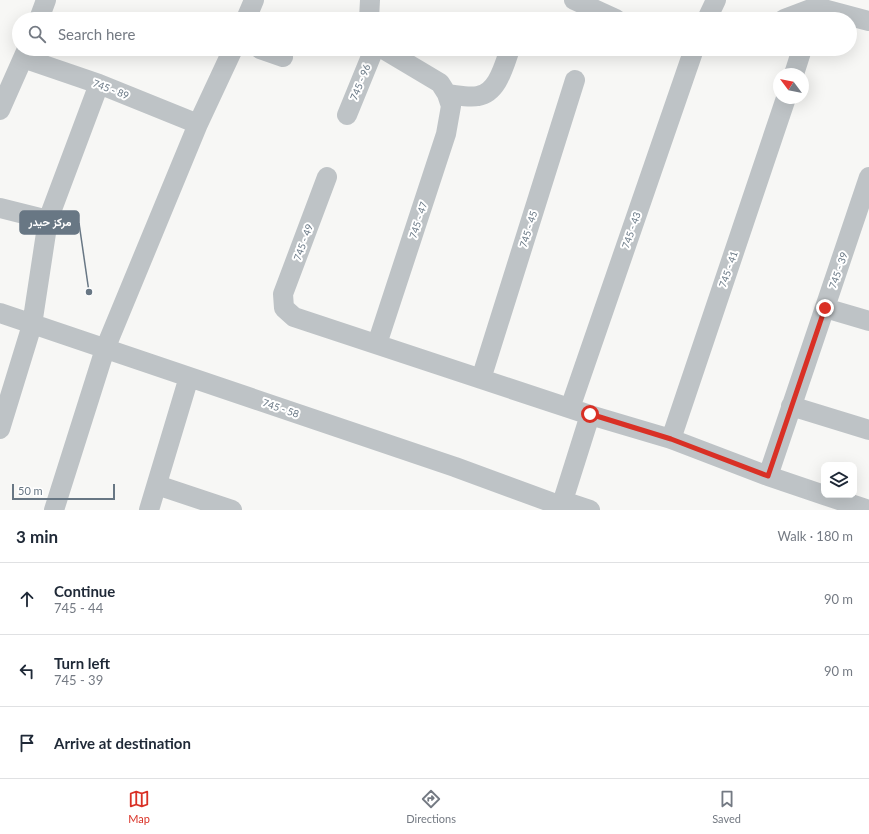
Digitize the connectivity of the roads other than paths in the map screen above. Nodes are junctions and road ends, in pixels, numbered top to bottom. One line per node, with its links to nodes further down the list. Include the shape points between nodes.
1 (46, 0): 6 (street)
2 (254, 0): 7 (street)
3 (370, 0): 8 (street)
4 (574, 0): 9 (street)
5 (716, 0): 10 (street)
6 (42, 12)
7 (249, 12)
8 (369, 12)
9 (601, 12)
10 (710, 12)
11 (857, 19): 12 (street)
12 (869, 21)
13 (24, 56): 27 (street)
14 (30, 56): 25 (street, 745 - 89)
15 (230, 56): 30 (street)
16 (280, 56): 22 (street)
17 (371, 56): 29 (street, 745 - 96)
18 (395, 56): 26 (street, via 440,83)
19 (507, 56): 26 (street, via 496,84 488,93 478,96)
20 (691, 56): 45 (street, 745 - 43)
21 (800, 56): 23 (street)
22 (283, 57)
23 (796, 68)
24 (575, 80): 43 (street, 745 - 45)
25 (98, 84): 30 (street, 745 - 89); 35 (street)
26 (447, 94): 40 (street, 745 - 47, via 451,106 446,134)
27 (2, 98)
28 (784, 104): 49 (street, 745 - 41)
29 (347, 115)
30 (198, 124): 41 (street)
31 (327, 177): 40 (street, 745 - 49, via 283,294 284,308 294,317)
32 (869, 177): 34 (street, 745 - 39)
33 (0, 208): 35 (street)
34 (863, 214): 36 (street, 745 - 39)
35 (48, 220): 39 (street)
36 (825, 308): 38 (street); 44 (street, 745 - 39)
37 (0, 313): 39 (street, 745 - 58)
38 (869, 321)
39 (32, 325): 41 (street, 745 - 58); 47 (street)
40 (377, 344): 43 (street)
41 (105, 348): 42 (street, 745 - 58); 55 (street)
42 (189, 377): 51 (street); 54 (street, 745 - 58, via 455,467)
43 (481, 379): 45 (street)
44 (791, 406): 48 (street); 50 (street, 745 - 39)
45 (570, 408): 46 (street)
46 (590, 414): 49 (street); 54 (street)
47 (0, 429)
48 (869, 430)
49 (671, 439): 50 (street)
50 (768, 476): 52 (street)
51 (157, 485): 56 (street); 57 (street)
52 (821, 494)
53 (833, 498): 59 (street)
54 (561, 506): 58 (street, 745 - 58)
55 (54, 510)
56 (149, 510)
57 (232, 510)
58 (590, 510)
59 (869, 510)

